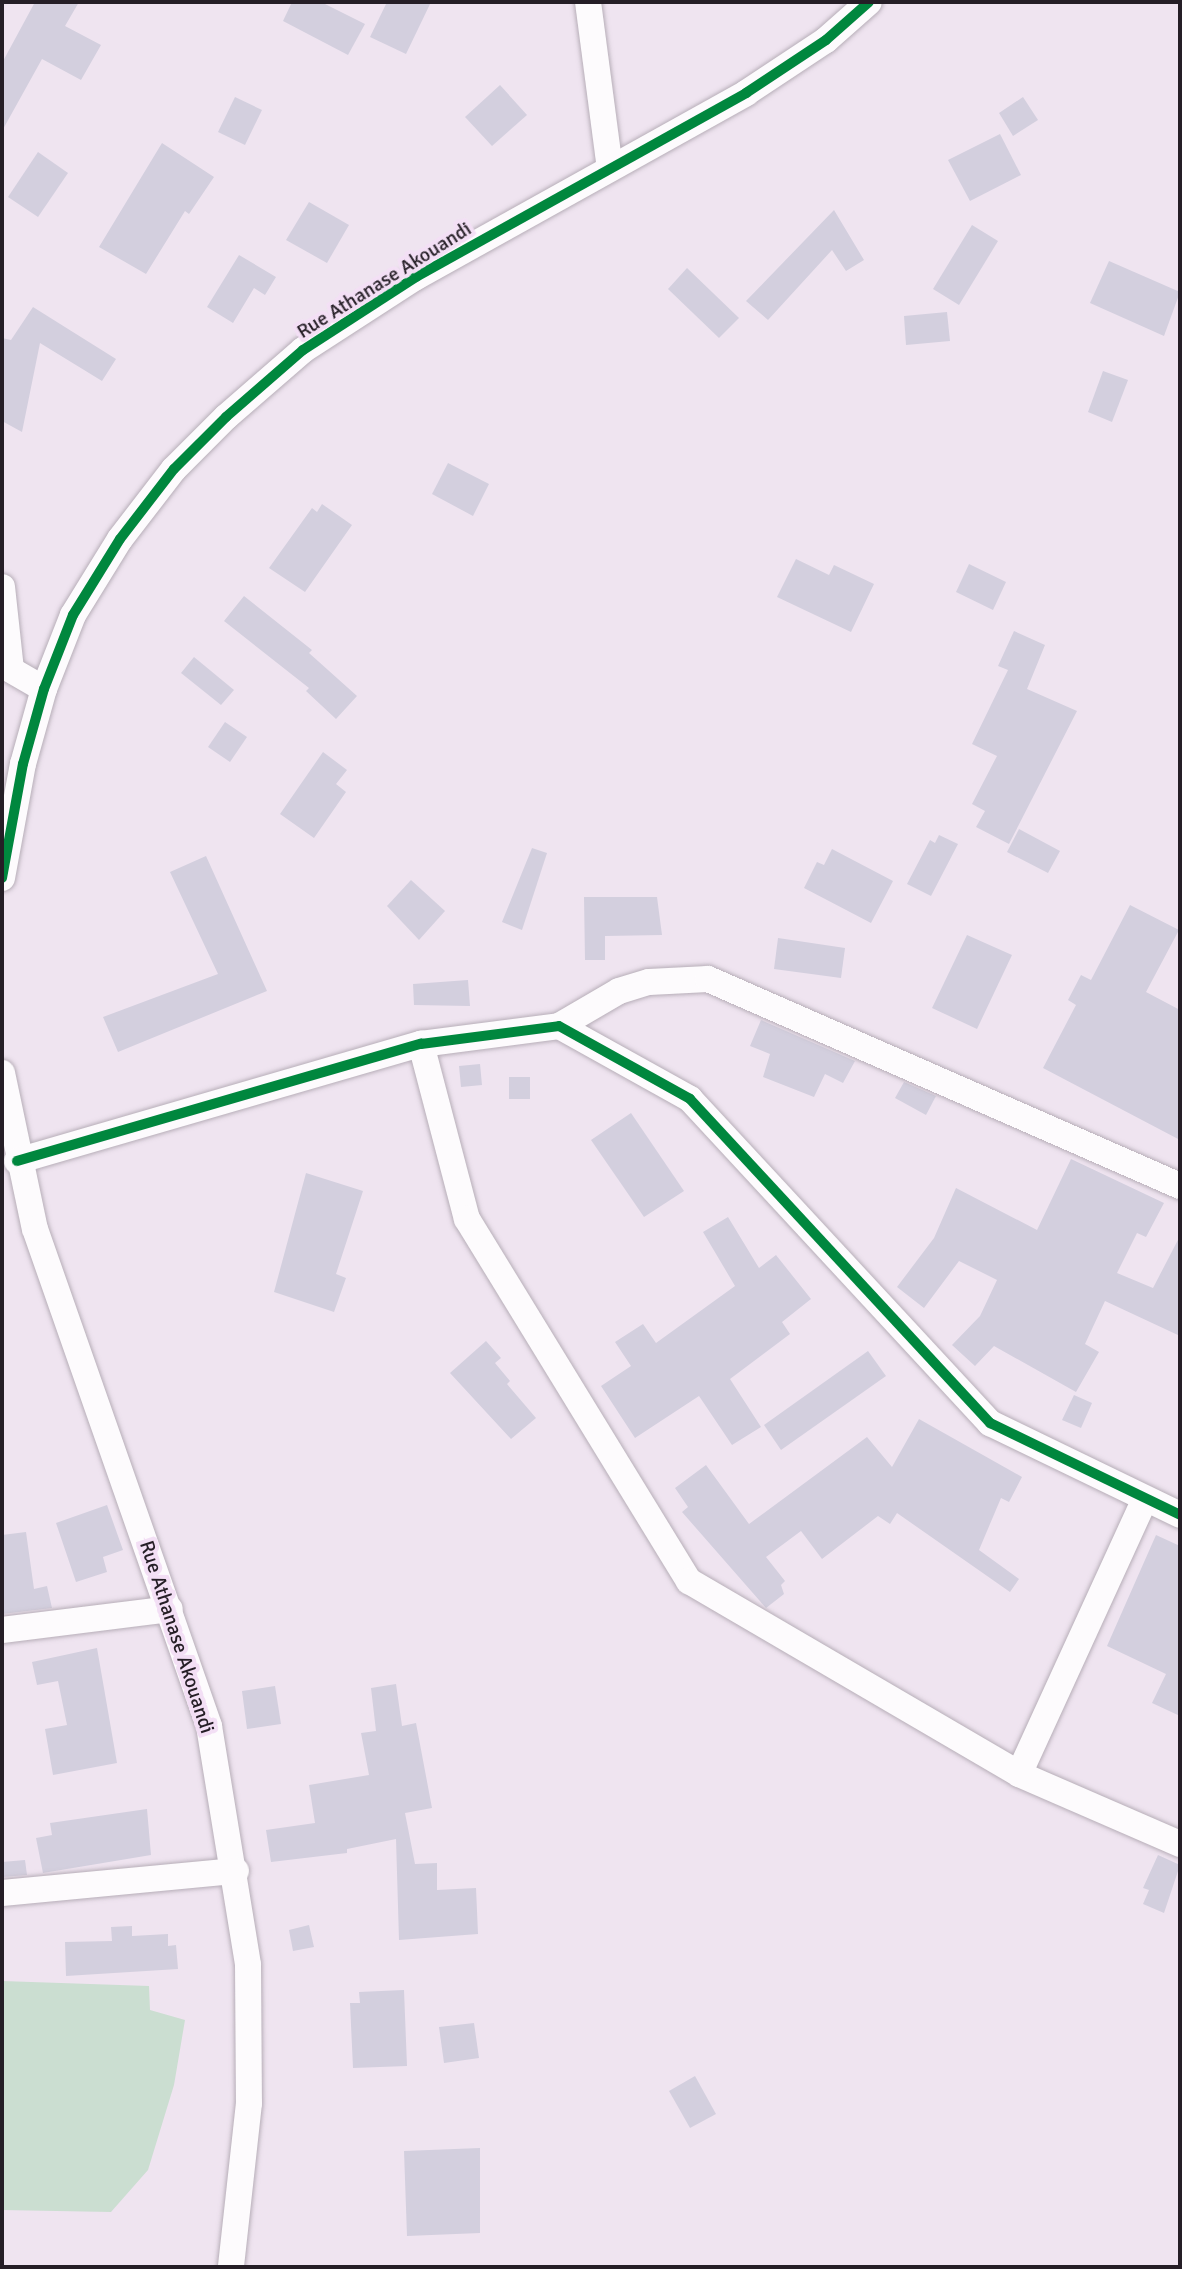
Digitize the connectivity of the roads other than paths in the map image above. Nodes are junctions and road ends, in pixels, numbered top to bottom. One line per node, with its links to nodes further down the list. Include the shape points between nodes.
1 (588, 2): 3 (street)
2 (869, 2): 3 (street, Rue Athanase Akouandi, via 826,40 746,93)
3 (610, 168): 5 (street, Rue Athanase Akouandi, via 416,277 303,350 226,417 174,469 120,539 73,615)
4 (2, 587): 5 (street, via 11,670)
5 (44, 689): 6 (street, Rue Athanase Akouandi, via 23,764)
6 (2, 878)
7 (559, 1026): 8 (street); 11 (street, via 634,987 708,979); 12 (street, via 690,1099 990,1423)
8 (421, 1044): 10 (street); 16 (street, via 467,1219 689,1581)
9 (2, 1073): 10 (street, Rue Athanase Akouandi)
10 (17, 1161): 14 (street, Rue Athanase Akouandi, via 35,1229)
11 (1180, 1186)
12 (1145, 1499): 13 (street); 16 (street)
13 (1180, 1515)
14 (170, 1609): 15 (street); 18 (street, Rue Athanase Akouandi, via 209,1726)
15 (2, 1630)
16 (1019, 1774): 17 (street)
17 (1180, 1844)
18 (236, 1871): 19 (street); 20 (street, Rue Athanase Akouandi, via 248,1965 249,2103)
19 (2, 1893)
20 (231, 2267)

